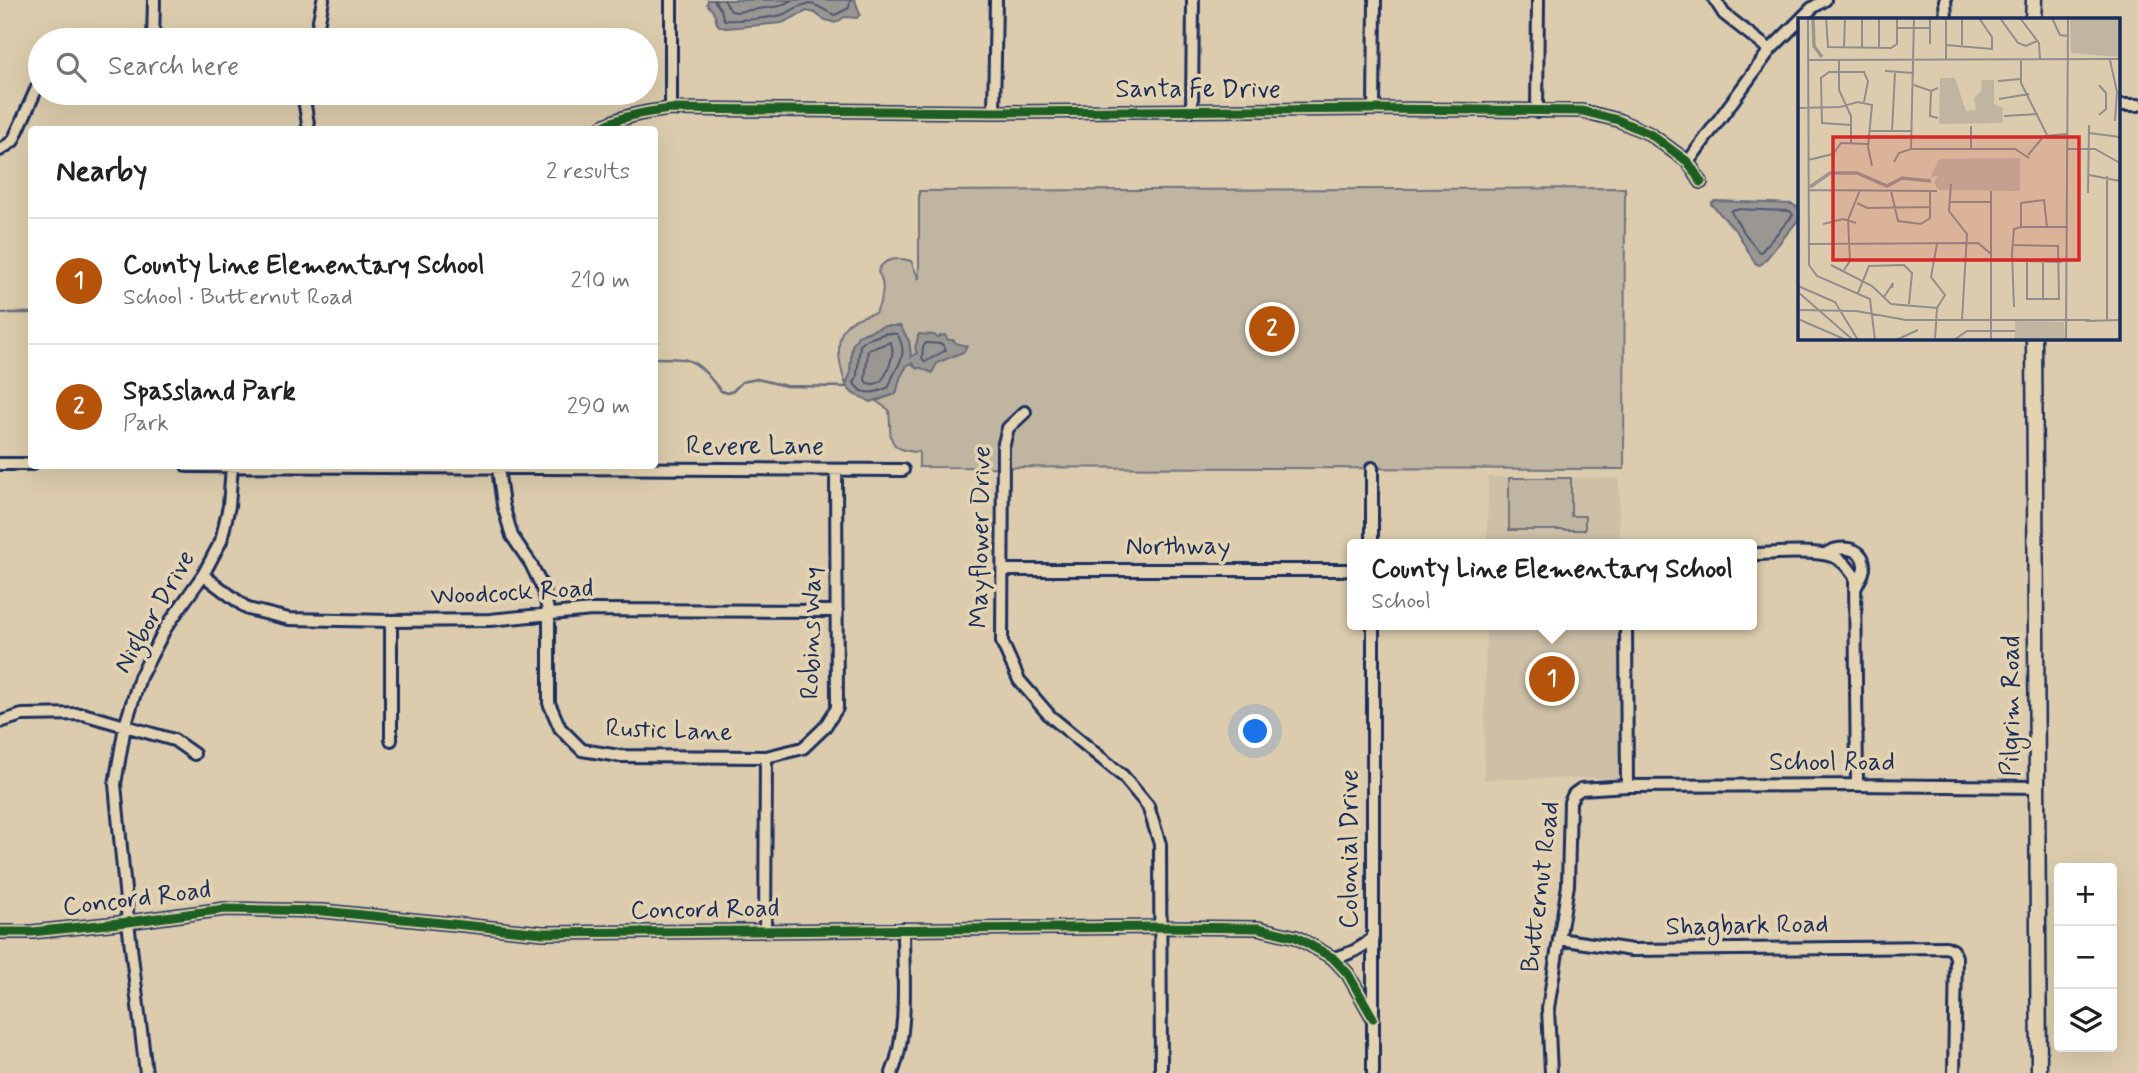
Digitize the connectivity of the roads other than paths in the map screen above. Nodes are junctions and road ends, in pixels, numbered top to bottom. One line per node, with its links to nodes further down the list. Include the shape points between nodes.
1 (154, 0): 16 (street)
2 (323, 0): 17 (street)
3 (671, 0): 23 (street)
4 (996, 0): 26 (street)
5 (1193, 0): 25 (street)
6 (1375, 0): 24 (street)
7 (1538, 0): 27 (street)
8 (1715, 0): 18 (street, via 1724,14)
9 (1825, 0): 12 (street)
10 (1945, 0): 13 (street)
11 (2034, 0): 14 (street)
12 (1801, 18)
13 (1946, 18)
14 (2034, 18)
15 (1798, 21): 18 (street)
16 (153, 28)
17 (317, 28)
18 (1770, 50): 31 (street)
19 (29, 105): 30 (street, via 13,141)
20 (305, 105): 28 (street)
21 (2120, 105): 22 (street)
22 (2138, 105)
23 (671, 109): 26 (street, Santa Fe Drive); 29 (street, Santa Fe Drive, via 639,113)
24 (1374, 109): 25 (street, Santa Fe Drive); 27 (street, Santa Fe Drive)
25 (1192, 111): 26 (street, Santa Fe Drive)
26 (994, 112)
27 (1537, 112): 31 (street, Santa Fe Drive, via 1582,111 1618,120 1650,134)
28 (308, 126)
29 (603, 126)
30 (0, 150)
31 (1688, 162): 32 (street, Santa Fe Drive)
32 (1701, 182)
33 (2034, 340): 62 (street, Pilgrim Road)
34 (1025, 412): 46 (street, Mayflower Drive, via 1008,428 1004,439)
35 (0, 464): 36 (street)
36 (28, 464)
37 (1372, 468): 43 (street)
38 (232, 469): 48 (street, Nigbor Drive, via 221,541)
39 (498, 469): 51 (street, Rustic Lane, via 512,536 544,592)
40 (658, 469): 41 (street, Revere Lane)
41 (836, 470): 42 (street, Revere Lane); 50 (street, Robins Way)
42 (903, 470)
43 (1373, 539)
44 (1828, 553): 45 (street); 49 (street, via 1847,565); 49 (street, via 1845,547 1862,557 1863,573)
45 (1757, 554)
46 (1003, 570): 47 (street, Northway); 64 (street, Mayflower Drive, via 1002,642 1019,680 1050,716 1123,776 1147,806 1160,844)
47 (1347, 570)
48 (203, 575): 52 (street, Woodcock Road, via 248,609 289,619); 56 (street, Nigbor Drive, via 165,629 140,677)
49 (1856, 589): 60 (street)
50 (837, 611): 51 (street, Woodcock Road, via 592,610); 59 (street, Robins Way, via 837,708 824,729 803,748)
51 (549, 616): 52 (street, Woodcock Road); 59 (street, Rustic Lane, via 549,703 560,729 582,750 619,756)
52 (391, 621): 57 (street)
53 (1373, 630): 68 (street, Colonial Drive)
54 (1626, 630): 61 (street)
55 (0, 722): 56 (street, via 22,715 83,714)
56 (125, 726): 58 (street, via 174,740); 63 (street, Nigbor Drive, via 115,784)
57 (391, 740)
58 (194, 754)
59 (766, 757): 66 (street)
60 (1857, 785): 61 (street, School Road); 62 (street, School Road)
61 (1626, 786): 69 (street, Butternut Road, via 1581,789 1570,802 1568,885)
62 (2037, 787): 79 (street, Pilgrim Road)
63 (128, 922): 66 (street, Concord Road, via 225,909 323,911 544,933); 67 (street, Concord Road); 72 (street, Nigbor Drive)
64 (1161, 927): 65 (street, Concord Road); 70 (street, Concord Road, via 1258,928 1296,936); 74 (street, Mayflower Drive)
65 (902, 929): 66 (street, Concord Road); 73 (street, via 902,1034)
66 (765, 930)
67 (0, 932)
68 (1373, 938): 70 (street, via 1347,955); 71 (street, Colonial Drive)
69 (1559, 939): 77 (street, Butternut Road, via 1548,1009); 78 (street, Shagbark Road, via 1632,950 1937,946 1952,950 1956,957)
70 (1333, 958): 71 (street, Concord Road, via 1348,974)
71 (1373, 1018): 75 (street, Colonial Drive)
72 (146, 1073)
73 (892, 1073)
74 (1161, 1073)
75 (1373, 1073): 76 (street)
76 (1379, 1073)
77 (1551, 1073)
78 (1954, 1073)
79 (2039, 1073)

